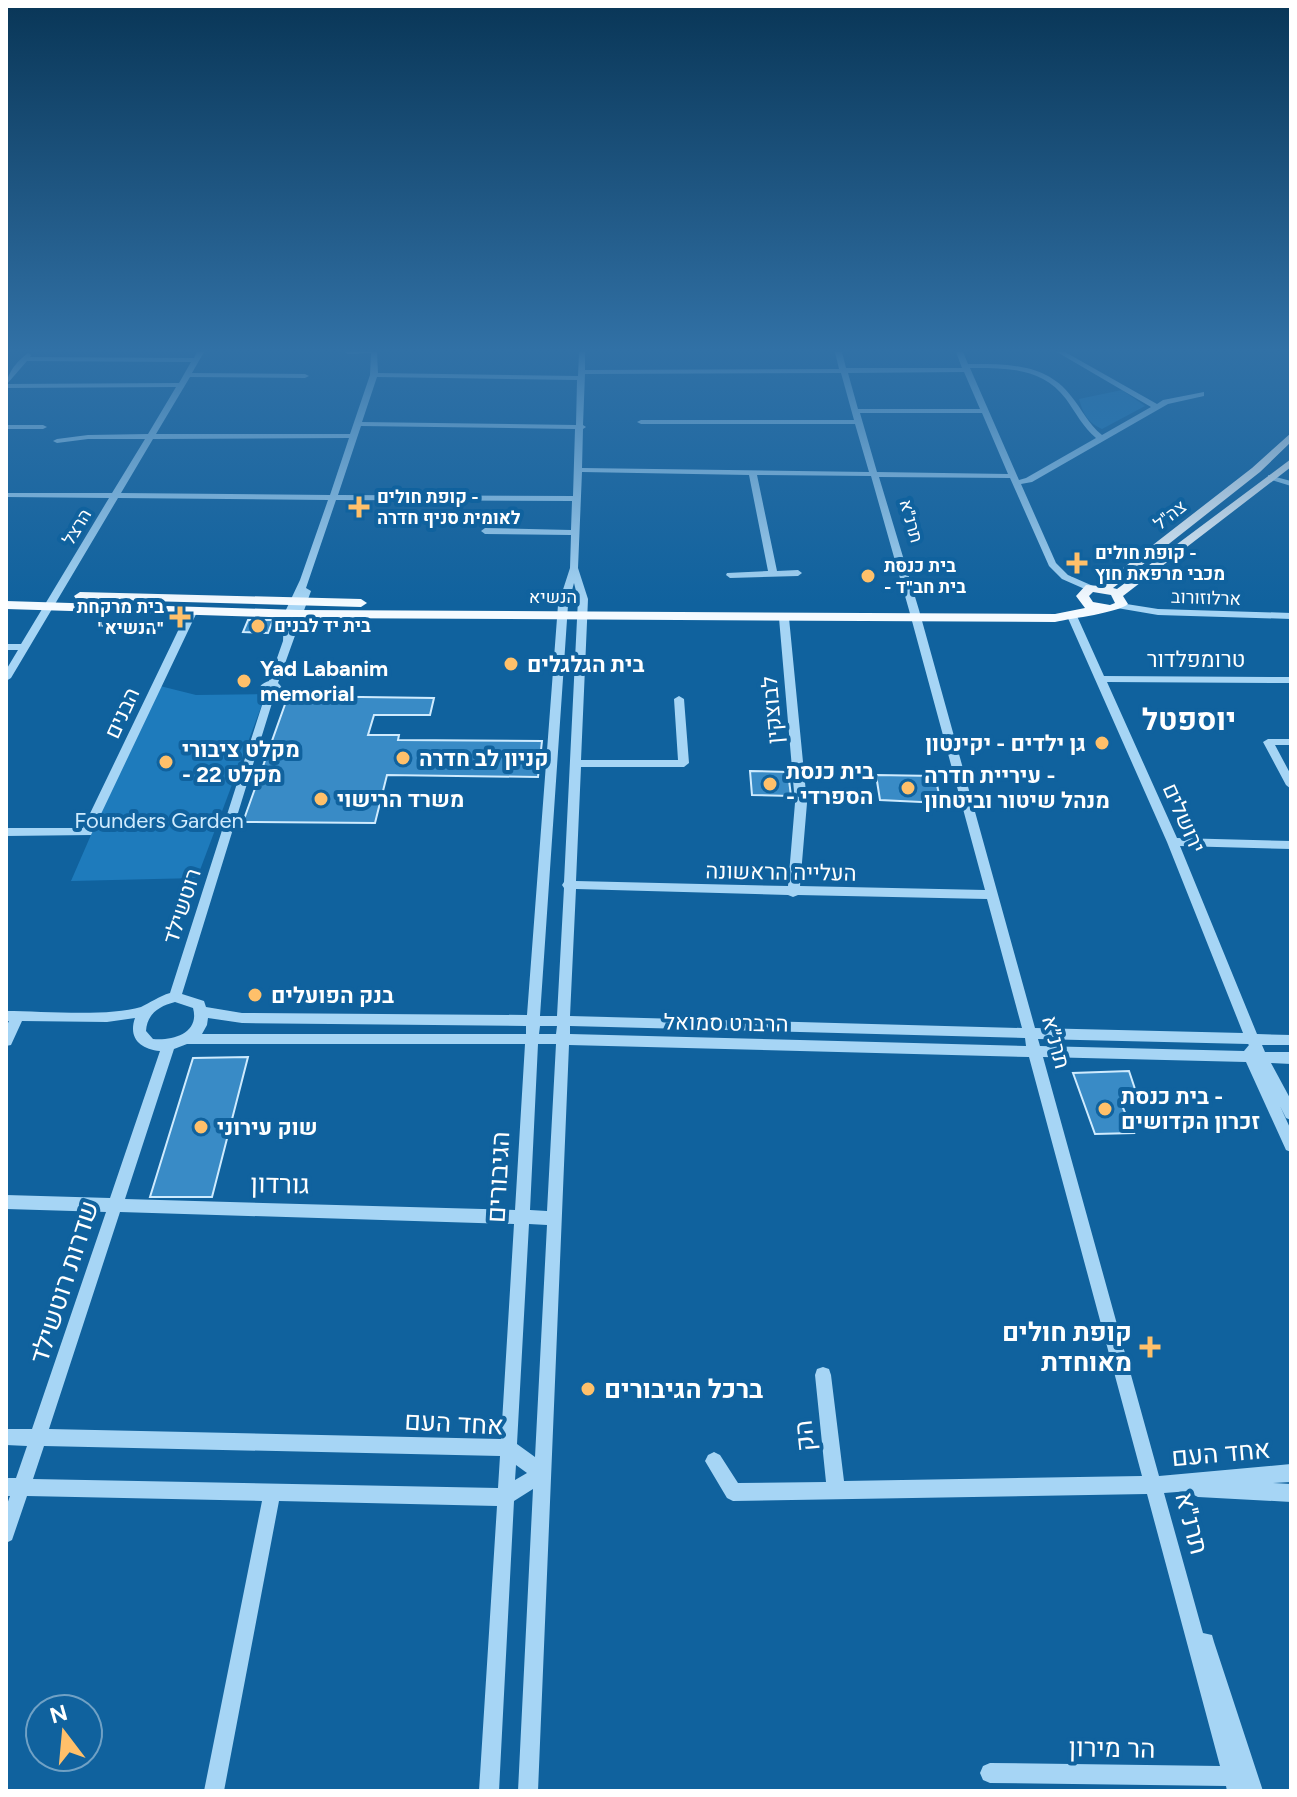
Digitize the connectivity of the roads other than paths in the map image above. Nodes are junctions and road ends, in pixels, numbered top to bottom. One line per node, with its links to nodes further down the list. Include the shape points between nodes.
1 (150, 436): 2 (street); 10 (street); 19 (street, הרצל)
2 (354, 436): 20 (street)
3 (582, 436): 12 (street, הגיבורים)
4 (864, 436): 14 (street, תרנ"א)
5 (996, 436): 16 (street)
6 (1098, 436): 9 (street)
7 (1107, 436): 9 (street)
8 (1291, 436): 29 (main road, צה"ל, via 1265,463)
9 (1102, 439): 16 (street, via 1029,480)
10 (57, 441)
11 (1291, 462): 15 (main road, צה"ל)
12 (580, 470): 13 (street); 21 (street, הגיבורים)
13 (753, 474): 14 (street); 25 (street)
14 (875, 476): 16 (street); 40 (street, תרנ"א)
15 (1271, 477): 17 (street); 31 (main road, צה"ל)
16 (1015, 479): 28 (street, via 1052,564 1065,577)
17 (1291, 484)
18 (6, 495): 19 (street)
19 (114, 497): 20 (street); 32 (street, הרצל)
20 (333, 497): 21 (street); 35 (street)
21 (578, 499): 23 (street, הגיבורים)
22 (485, 531): 23 (street)
23 (576, 533): 24 (street, הגיבורים)
24 (574, 568): 38 (street, הגיבורים); 39 (street, הגיבורים, via 581,583)
25 (773, 573): 26 (street); 27 (street)
26 (798, 573)
27 (730, 575)
28 (1090, 588): 29 (main road); 33 (main road, via 1082,596)
29 (1105, 588): 31 (main road)
30 (6, 594): 32 (main road, הנשיא)
31 (1119, 600): 36 (main road, הנשיא); 42 (street, ארלוזורוב, via 1158,612)
32 (51, 601): 34 (main road, הנשיא); 35 (main road, הנשיא); 37 (main road, הנשיא); 45 (street, הרצל)
33 (1085, 602): 36 (main road); 40 (main road, הנשיא, via 1056,609)
34 (6, 605)
35 (296, 608): 37 (main road, הנשיא); 38 (main road, הנשיא); 59 (street, רוטשילד)
36 (1099, 608): 41 (main road, הנשיא)
37 (193, 610): 53 (street, הבנים, via 87,832)
38 (563, 610): 39 (main road, הנשיא); 63 (street, הגיבורים)
39 (582, 610): 40 (main road, הנשיא); 43 (main road, הנשיא); 51 (street, הגיבורים)
40 (916, 614): 41 (main road, הנשיא); 43 (main road, הנשיא); 58 (street, תרנ״א)
41 (1072, 616): 47 (street, ירושלים)
42 (1291, 616)
43 (784, 618): 57 (street, לבוצקין, via 801,803)
44 (6, 647): 45 (street)
45 (24, 647): 46 (street, הרצל)
46 (6, 678)
47 (1100, 679): 48 (street, טרומפלדור); 54 (street, ירושלים)
48 (1291, 680)
49 (679, 699): 51 (street, via 684,763)
50 (1291, 742): 52 (street, via 1268,742)
51 (575, 764): 56 (street, הגיבורים)
52 (1291, 785)
53 (6, 832)
54 (1173, 842): 55 (street); 69 (street, ירושלים)
55 (1291, 845)
56 (568, 885): 57 (street, העלייה הראשונה); 64 (street, הגיבורים)
57 (793, 893): 58 (street, העלייה הראשונה)
58 (993, 895): 65 (street, תרנ״א)
59 (175, 997): 60 (street); 61 (street, via 193,1000)
60 (146, 1011): 62 (street, via 107,1017); 72 (street, via 138,1026 143,1040)
61 (202, 1012): 63 (street, הרברט סמואל, via 242,1018); 66 (street, via 199,1026)
62 (12, 1016): 71 (street)
63 (533, 1020): 64 (street, הרברט סמואל); 67 (street, הגיבורים)
64 (562, 1021): 65 (street, הרברט סמואל); 68 (street, הגיבורים)
65 (1030, 1031): 69 (street, הרברט סמואל); 73 (street, תרנ״א)
66 (187, 1039): 67 (street, הרברט סמואל); 72 (street)
67 (532, 1039): 68 (street, הרברט סמואל); 80 (street, הגיבורים)
68 (560, 1039): 73 (street, הרברט סמואל); 81 (street, הגיבורים)
69 (1252, 1039): 70 (street, הרברט סמואל); 74 (street)
70 (1291, 1040)
71 (6, 1041)
72 (168, 1046): 79 (street, שדרות רוטשילד)
73 (1035, 1049): 74 (street, הרברט סמואל); 89 (street, תרנ״א)
74 (1258, 1058): 75 (street, הרברט סמואל); 76 (street); 77 (street)
75 (1291, 1058)
76 (1291, 1114)
77 (1291, 1146)
78 (6, 1202): 79 (street, גורדון)
79 (116, 1204): 80 (street, גורדון); 84 (street, שדרות רוטשילד)
80 (522, 1217): 81 (street, גורדון); 85 (street, הגיבורים)
81 (553, 1218): 87 (street, הגיבורים)
82 (823, 1375): 91 (street, הק)
83 (6, 1437): 84 (street, אחד העם)
84 (40, 1439): 85 (street, אחד העם); 90 (street, שדרות רוטשילד)
85 (508, 1448): 87 (street, אחד העם); 94 (street, הגיבורים)
86 (714, 1461): 91 (street, אחד העם, via 733,1492)
87 (542, 1473): 94 (street); 100 (street, הגיבורים)
88 (1291, 1473): 89 (street, אחד העם)
89 (1155, 1485): 91 (street, אחד העם); 93 (street, אחד העם); 97 (street, תרנ"א); 101 (street, תרנ"א)
90 (14, 1488): 92 (street); 95 (street, שדרות רוטשילד)
91 (836, 1491)
92 (272, 1493): 94 (street); 98 (street)
93 (1291, 1493)
94 (505, 1497): 99 (street, הגיבורים)
95 (6, 1534)
96 (990, 1773): 97 (street, הר מירון)
97 (1235, 1784)
98 (214, 1791)
99 (489, 1791)
100 (528, 1791)
101 (1253, 1791)

